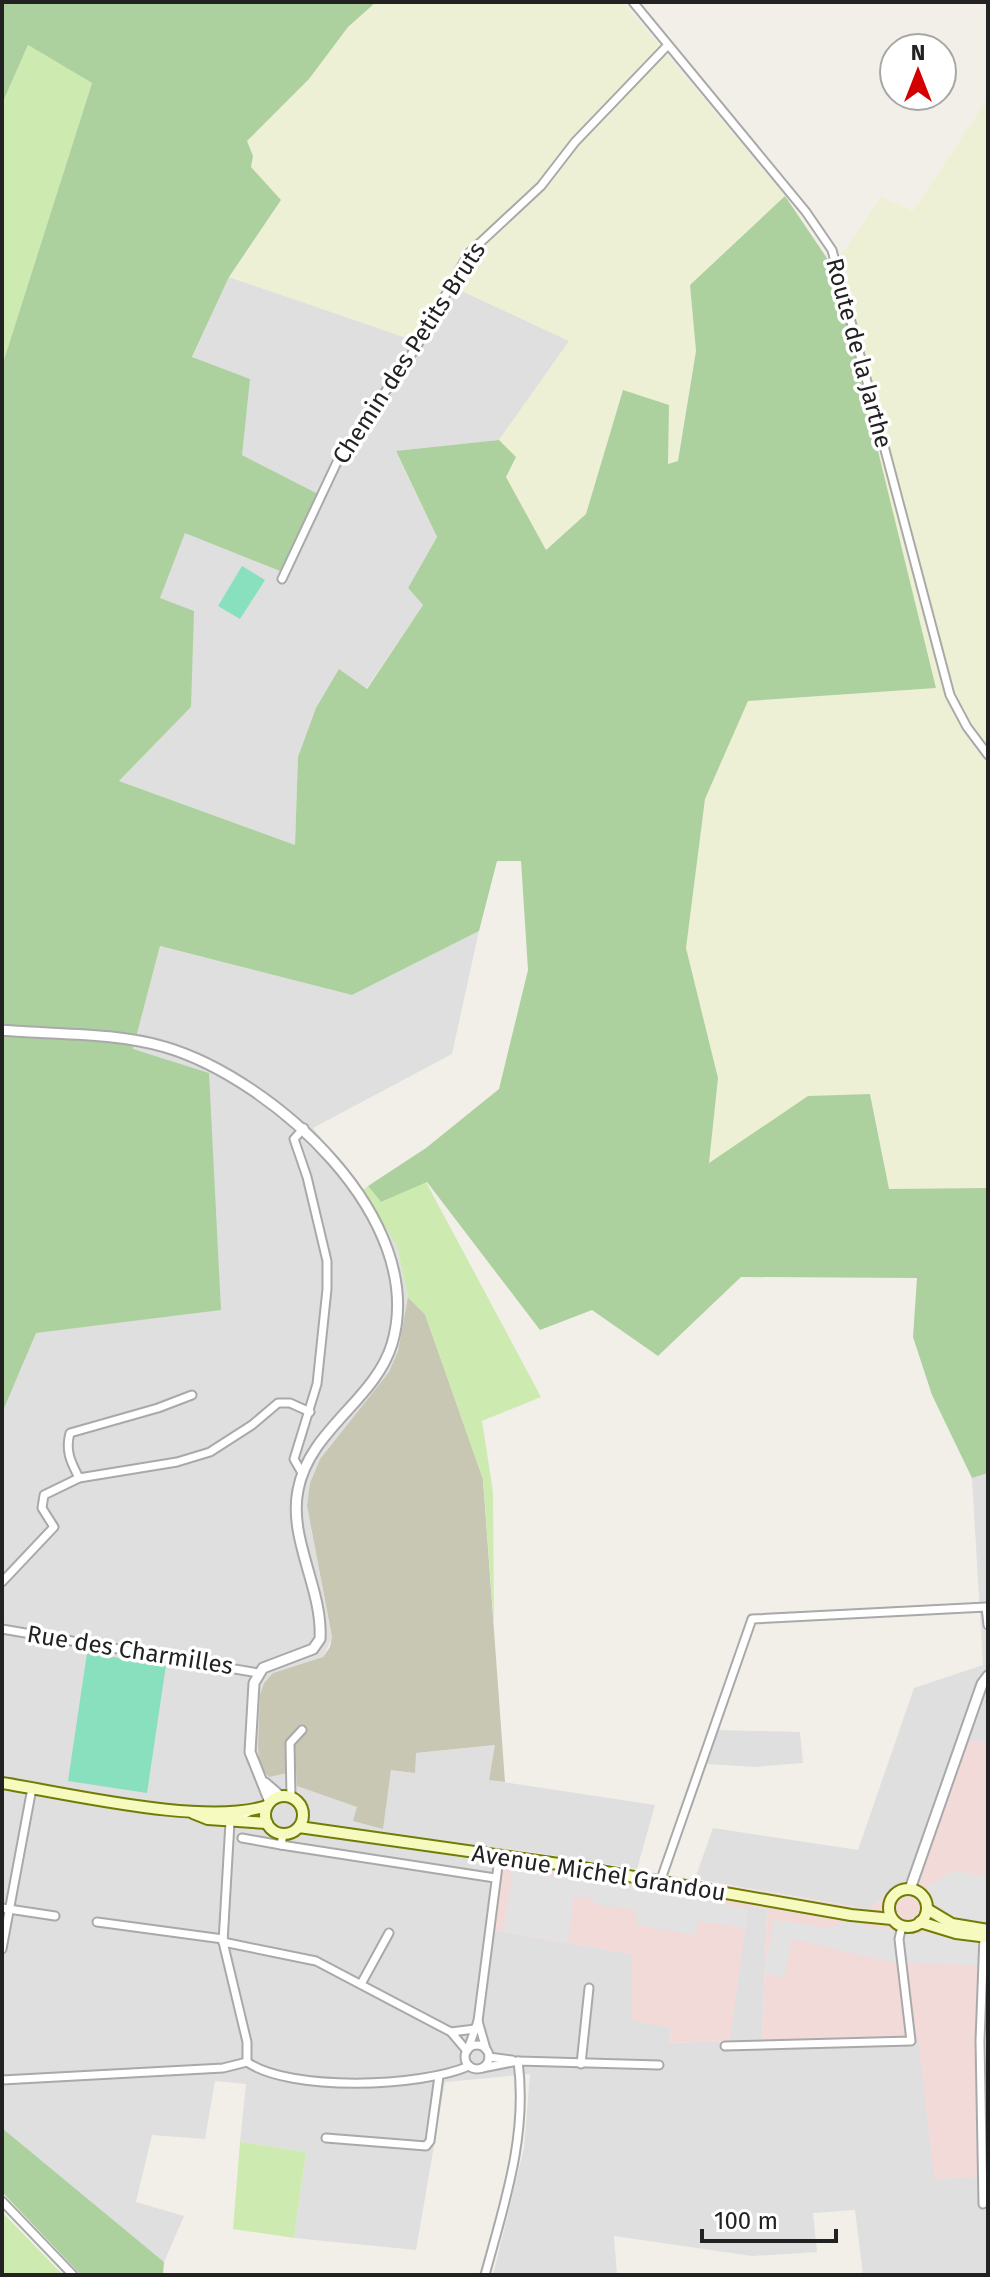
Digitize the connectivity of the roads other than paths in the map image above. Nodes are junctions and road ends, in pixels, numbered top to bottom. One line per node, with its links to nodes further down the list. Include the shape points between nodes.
1 (633, 2): 2 (street, Route de la Jarthe)
2 (667, 46): 3 (street, Chemin des Petits Bruts, via 575,142 541,186 469,253 417,346 338,460); 4 (street, Route de la Jarthe, via 832,250 950,695)
3 (282, 579)
4 (988, 755)
5 (2, 1030): 6 (street, via 165,1047 245,1084)
6 (304, 1128): 8 (street, via 294,1139 327,1275); 9 (street, via 374,1224 399,1296 386,1359)
7 (192, 1395): 10 (street, via 70,1433 69,1459)
8 (310, 1412): 9 (street, via 294,1459); 10 (street, via 278,1403 210,1452)
9 (302, 1473): 14 (street, via 297,1516 320,1639 313,1649)
10 (79, 1478): 11 (street, via 44,1495 42,1508 54,1523 51,1533)
11 (2, 1582)
12 (988, 1625): 33 (street, via 986,1607 752,1619)
13 (2, 1629): 14 (street, Rue des Charmilles)
14 (258, 1673): 19 (street, via 250,1752 257,1775)
15 (988, 1676): 34 (street)
16 (302, 1730): 19 (street, via 290,1743)
17 (2, 1783): 18 (main road)
18 (32, 1788): 21 (main road); 36 (street)
19 (277, 1800): 20 (main road); 22 (main road, via 300,1804); 24 (main road)
20 (253, 1810): 21 (main road); 23 (street)
21 (191, 1812): 23 (main road)
22 (303, 1814): 26 (main road); 27 (main road, Avenue Michel Grandou)
23 (230, 1822): 25 (main road); 30 (street)
24 (267, 1823): 25 (main road); 29 (main road)
25 (244, 1824): 30 (street)
26 (299, 1827): 27 (main road, Avenue Michel Grandou); 29 (main road)
27 (347, 1833): 31 (main road, Avenue Michel Grandou)
28 (242, 1838): 29 (street)
29 (282, 1839): 32 (street)
30 (229, 1840): 45 (street)
31 (499, 1858): 32 (street); 33 (main road, Avenue Michel Grandou)
32 (495, 1878): 49 (street)
33 (660, 1882): 38 (main road, Avenue Michel Grandou)
34 (910, 1889): 35 (main road, via 898,1892); 37 (main road, via 922,1896)
35 (890, 1902): 38 (main road, Avenue Michel Grandou); 41 (main road)
36 (6, 1909): 39 (street); 46 (street)
37 (927, 1909): 42 (main road); 44 (main road, via 952,1924)
38 (851, 1915): 41 (main road, Avenue Michel Grandou)
39 (55, 1916)
40 (97, 1922): 45 (street)
41 (897, 1922): 42 (main road); 51 (street, via 911,2041)
42 (920, 1922): 44 (main road, via 956,1933)
43 (389, 1933): 47 (street)
44 (987, 1934): 64 (street, via 980,2041)
45 (223, 1941): 47 (street, via 316,1961); 55 (street)
46 (2, 1949)
47 (361, 1984): 50 (street)
48 (589, 1988): 56 (street)
49 (476, 2025): 50 (street); 52 (street); 53 (street)
50 (451, 2032): 52 (street)
51 (725, 2046)
52 (468, 2050): 53 (street, via 479,2046); 58 (street)
53 (487, 2053): 54 (street); 59 (street)
54 (518, 2061): 56 (street); 59 (street); 66 (street, via 521,2133)
55 (247, 2062): 60 (street, via 268,2073 343,2084); 61 (street, via 223,2068)
56 (581, 2064): 57 (street)
57 (659, 2065)
58 (469, 2066): 59 (street); 60 (street)
59 (482, 2068)
60 (439, 2076): 62 (street, via 426,2146)
61 (2, 2080)
62 (326, 2138)
63 (2, 2201): 65 (street)
64 (983, 2204)
65 (73, 2275)
66 (485, 2275)

